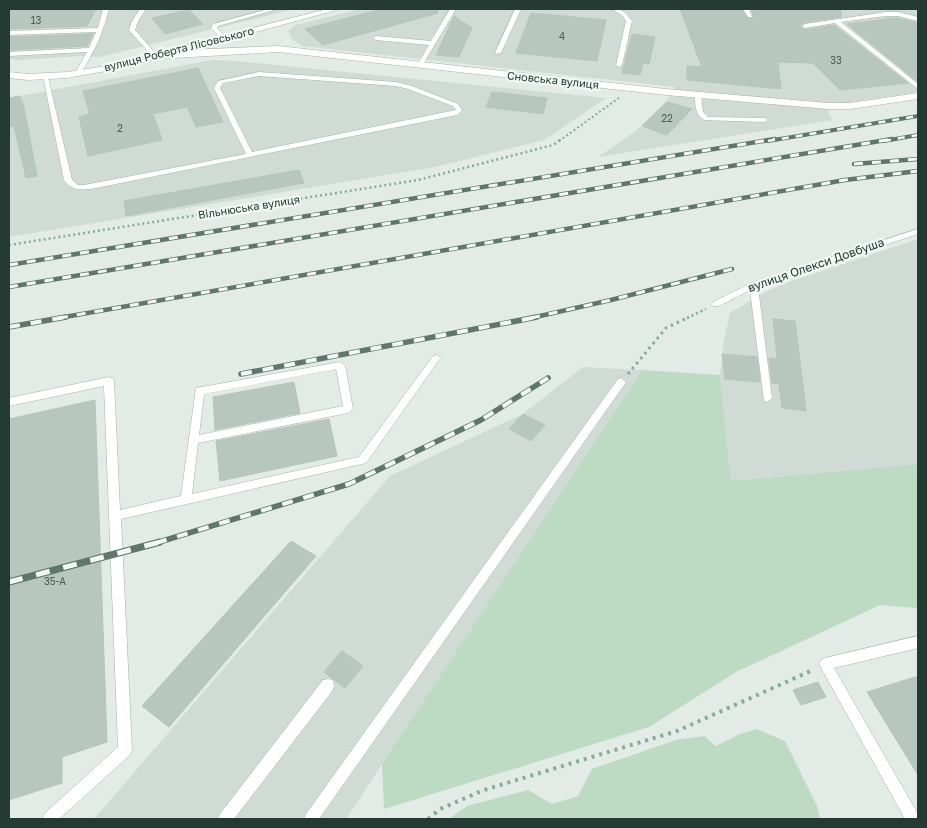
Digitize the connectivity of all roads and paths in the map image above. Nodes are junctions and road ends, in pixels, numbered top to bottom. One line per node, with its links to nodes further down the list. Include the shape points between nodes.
1 (106, 9): 14 (lane)
2 (143, 9): 23 (lane, via 132,30)
3 (275, 9): 16 (lane, via 215,25 214,28)
4 (336, 9): 12 (street, вулиця Роберта Лісовського)
5 (453, 9): 18 (lane)
6 (518, 9): 21 (lane)
7 (614, 9): 25 (lane, via 629,21)
8 (746, 9): 9 (lane)
9 (750, 16)
10 (918, 19): 11 (lane, via 898,14)
11 (836, 21): 13 (lane); 30 (lane)
12 (270, 26): 16 (street, вулиця Роберта Лісовського); 19 (street, via 268,39 272,47)
13 (805, 26)
14 (101, 30): 15 (lane); 20 (lane)
15 (9, 33)
16 (224, 38): 23 (street, вулиця Роберта Лісовського)
17 (376, 38): 18 (lane)
18 (431, 43): 24 (lane)
19 (278, 49): 23 (street, Сновська вулиця); 24 (street, Сновська вулиця)
20 (92, 50): 22 (lane); 26 (lane)
21 (498, 53)
22 (9, 54)
23 (155, 56): 26 (street, вулиця Роберта Лісовського)
24 (420, 65): 31 (street, Сновська вулиця)
25 (619, 65)
26 (78, 74): 28 (street, вулиця Роберта Лісовського)
27 (14, 76): 28 (street, вулиця Роберта Лісовського); 29 (street)
28 (45, 77): 35 (lane, via 68,180 79,188)
29 (9, 83)
30 (918, 87)
31 (632, 88): 32 (street, Сновська вулиця); 37 (path, Вільнюська вулиця, via 553,145 418,180)
32 (698, 95): 33 (street, Сновська вулиця, via 828,106); 34 (lane, via 699,112 706,119)
33 (918, 96)
34 (764, 120)
35 (250, 155): 35 (lane, via 457,113 460,110 456,105 402,85 258,74 220,82 217,88)
36 (918, 230): 38 (lane, вулиця Олекси Довбуша)
37 (9, 245)
38 (754, 285): 39 (lane, вулиця Олекси Довбуша); 42 (lane)
39 (716, 304): 41 (path, via 666,328)
40 (436, 358): 45 (lane, via 362,460)
41 (621, 382): 52 (lane)
42 (768, 398)
43 (9, 402): 46 (lane, via 109,381)
44 (193, 440): 44 (lane, via 199,390 340,365 348,410); 45 (lane)
45 (186, 500): 46 (lane)
46 (115, 516): 50 (lane, via 125,750)
47 (918, 642): 48 (lane)
48 (825, 664): 53 (path, via 677,731 484,790 440,809); 54 (lane)
49 (328, 685): 51 (lane)
50 (49, 819)
51 (225, 819)
52 (311, 819)
53 (428, 819)
54 (913, 819)

